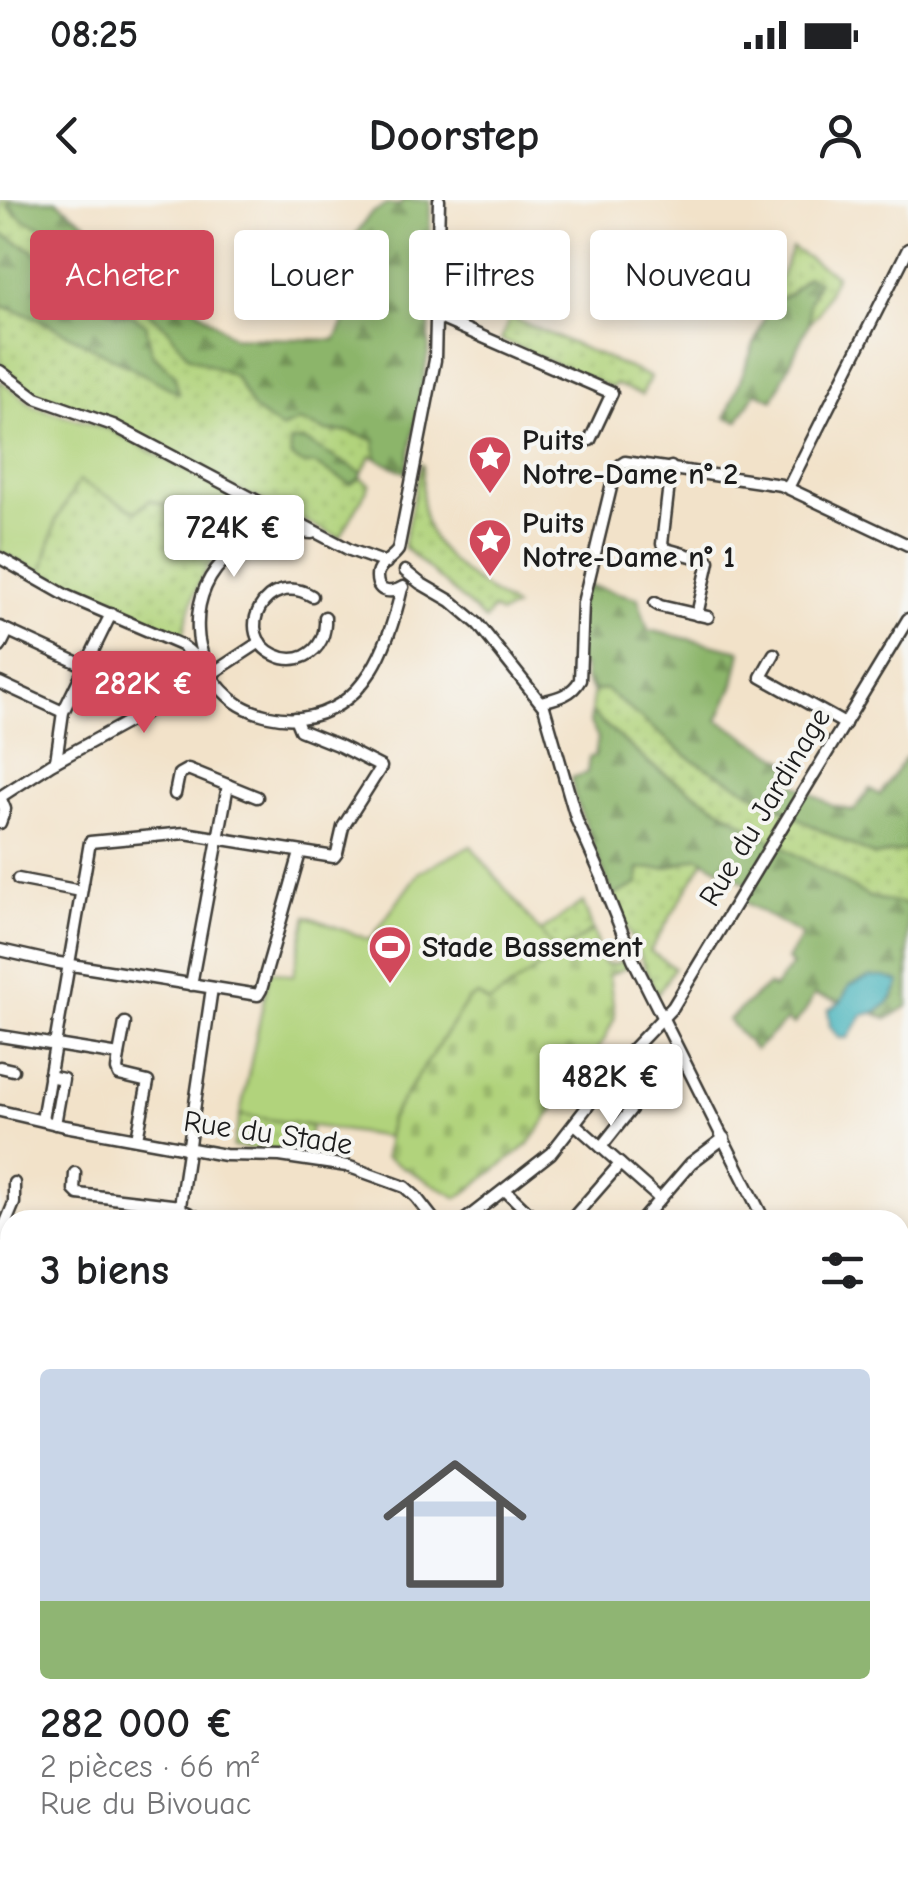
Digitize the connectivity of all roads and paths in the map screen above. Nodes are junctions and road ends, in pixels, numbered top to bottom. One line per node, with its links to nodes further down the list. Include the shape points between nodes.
1 (439, 200): 2 (street)
2 (438, 230)
3 (908, 249): 9 (street)
4 (437, 320): 10 (street)
5 (444, 320): 7 (street, via 612,393)
6 (0, 371): 11 (street, via 36,398 113,425)
7 (590, 440)
8 (671, 468): 9 (street); 21 (street, via 661,542 709,561 702,616); 34 (street, via 628,462 617,469 583,603 580,680 568,693)
9 (788, 488): 12 (street)
10 (403, 524): 15 (street); 16 (street)
11 (322, 534): 13 (street); 32 (street, via 262,536 221,564 198,615)
12 (908, 545)
13 (350, 550): 15 (street); 17 (street)
14 (0, 558): 24 (street)
15 (388, 563): 16 (street); 17 (street)
16 (405, 570): 18 (street); 22 (street)
17 (376, 577): 19 (street)
18 (403, 588): 19 (street); 22 (street); 23 (street)
19 (388, 592): 23 (street)
20 (312, 596): 28 (street, via 294,589 270,596 256,617)
21 (655, 602)
22 (460, 609): 34 (street)
23 (397, 612): 36 (street, via 359,688 331,709)
24 (111, 614): 31 (street); 32 (street, via 180,645)
25 (325, 617): 28 (street, via 322,641 303,657 279,657)
26 (908, 619): 37 (street, Rue du Jardinage)
27 (4, 629): 29 (street); 31 (street)
28 (260, 642): 32 (street)
29 (0, 647)
30 (774, 654): 37 (street, via 761,677)
31 (85, 666): 35 (street)
32 (209, 675): 36 (street, via 246,708); 38 (street)
33 (0, 683): 35 (street)
34 (542, 702): 52 (street, via 584,838)
35 (63, 712): 38 (street)
36 (295, 718): 45 (street, via 300,730 381,768 343,827 334,857)
37 (844, 724): 52 (street, Rue du Jardinage)
38 (56, 761): 41 (street)
39 (228, 785): 40 (street, via 185,770); 42 (street); 44 (street)
40 (174, 794)
41 (0, 797): 43 (street)
42 (258, 797)
43 (0, 823)
44 (218, 838): 45 (street); 47 (street, via 181,832 90,842); 50 (street)
45 (300, 853): 51 (street, via 258,995)
46 (18, 879): 47 (street)
47 (81, 890): 49 (street)
48 (0, 950): 49 (street)
49 (69, 963): 50 (street); 55 (street)
50 (191, 985): 51 (street)
51 (212, 988): 68 (street)
52 (662, 1018): 64 (street, Rue du Jardinage); 66 (street)
53 (125, 1024): 56 (street)
54 (0, 1036): 55 (street)
55 (55, 1044): 56 (street); 59 (street)
56 (119, 1055): 65 (street, via 119,1074 148,1082)
57 (0, 1068): 58 (street)
58 (13, 1070)
59 (49, 1076): 62 (street); 63 (street, via 64,1079)
60 (652, 1084): 67 (street)
61 (0, 1111): 62 (street, Rue du Stade)
62 (42, 1120): 63 (street, Rue du Stade)
63 (55, 1124): 65 (street, Rue du Stade)
64 (575, 1124): 67 (street); 73 (street, Rue du Jardinage)
65 (137, 1138): 68 (street, Rue du Stade)
66 (724, 1138): 72 (street); 74 (street)
67 (602, 1147): 69 (street)
68 (188, 1148): 75 (street); 77 (street, Rue du Stade, via 347,1166 405,1187)
69 (620, 1164): 74 (street); 80 (street)
70 (74, 1173): 75 (street, via 80,1194)
71 (14, 1184): 76 (street)
72 (745, 1184): 82 (street); 83 (street)
73 (506, 1190): 78 (street, Rue du Jardinage); 79 (street)
74 (660, 1199): 81 (street)
75 (184, 1209)
76 (11, 1210)
77 (426, 1210)
78 (479, 1210)
79 (526, 1210)
80 (580, 1210)
81 (651, 1210)
82 (752, 1210)
83 (759, 1210)

